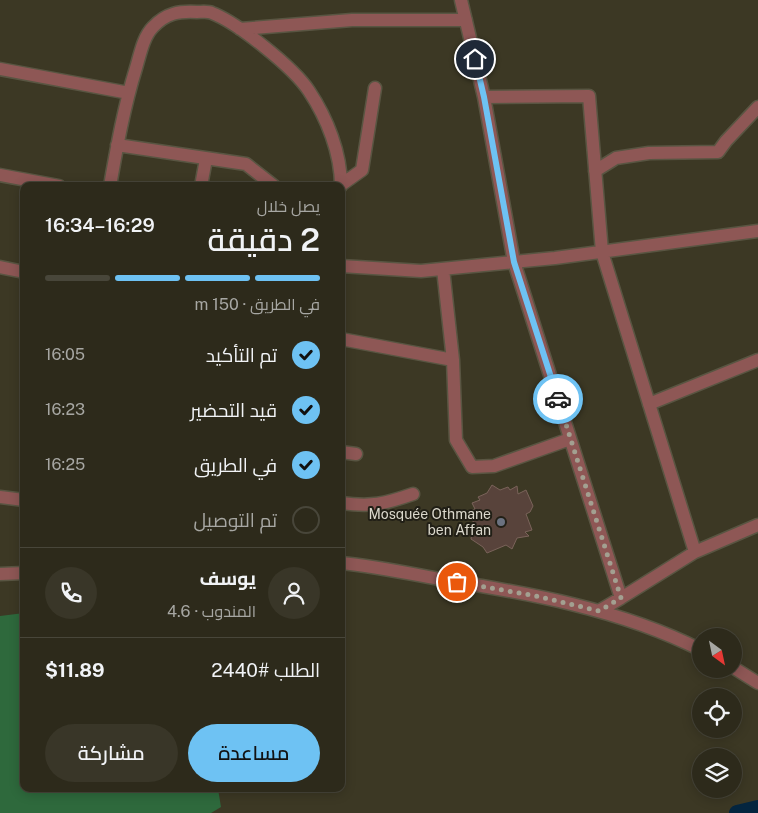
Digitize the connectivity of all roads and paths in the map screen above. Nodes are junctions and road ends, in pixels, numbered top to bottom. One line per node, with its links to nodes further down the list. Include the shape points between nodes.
1 (462, 0): 2 (street)
2 (466, 20): 3 (street, via 352,20); 7 (street)
3 (240, 29): 6 (street, via 211,12 180,11 164,17 151,28); 17 (street, via 277,57 308,89 338,154)
4 (0, 69): 6 (street)
5 (375, 88): 18 (street, via 362,170)
6 (129, 93): 9 (street)
7 (484, 97): 11 (street, via 589,96); 21 (street)
8 (758, 108): 11 (street, via 718,152 667,152 616,158)
9 (117, 145): 10 (street); 14 (street)
10 (206, 159): 15 (street); 16 (street, via 246,164)
11 (595, 171): 20 (street)
12 (0, 175): 13 (street)
13 (38, 182)
14 (111, 182)
15 (202, 182)
16 (269, 182)
17 (341, 182)
18 (345, 182)
19 (758, 231): 20 (street)
20 (602, 252): 21 (street); 29 (street)
21 (514, 262): 24 (street); 30 (street)
22 (345, 266): 24 (street, via 421,271)
23 (0, 267): 25 (street)
24 (443, 269): 27 (street)
25 (20, 271)
26 (345, 341): 27 (street)
27 (454, 360): 30 (street, via 456,440 472,467 494,466)
28 (758, 360): 29 (street)
29 (649, 404): 38 (street)
30 (570, 439): 42 (street)
31 (345, 453): 32 (street)
32 (356, 454)
33 (413, 494): 36 (street, via 382,504)
34 (0, 497): 35 (street)
35 (20, 500)
36 (345, 504)
37 (758, 525): 38 (street)
38 (695, 552): 42 (street)
39 (345, 564): 43 (street, via 536,596)
40 (20, 573): 41 (street)
41 (0, 574)
42 (621, 598): 43 (street)
43 (599, 611): 44 (street, via 642,624)
44 (692, 646)
45 (742, 673): 46 (street)
46 (758, 683)

